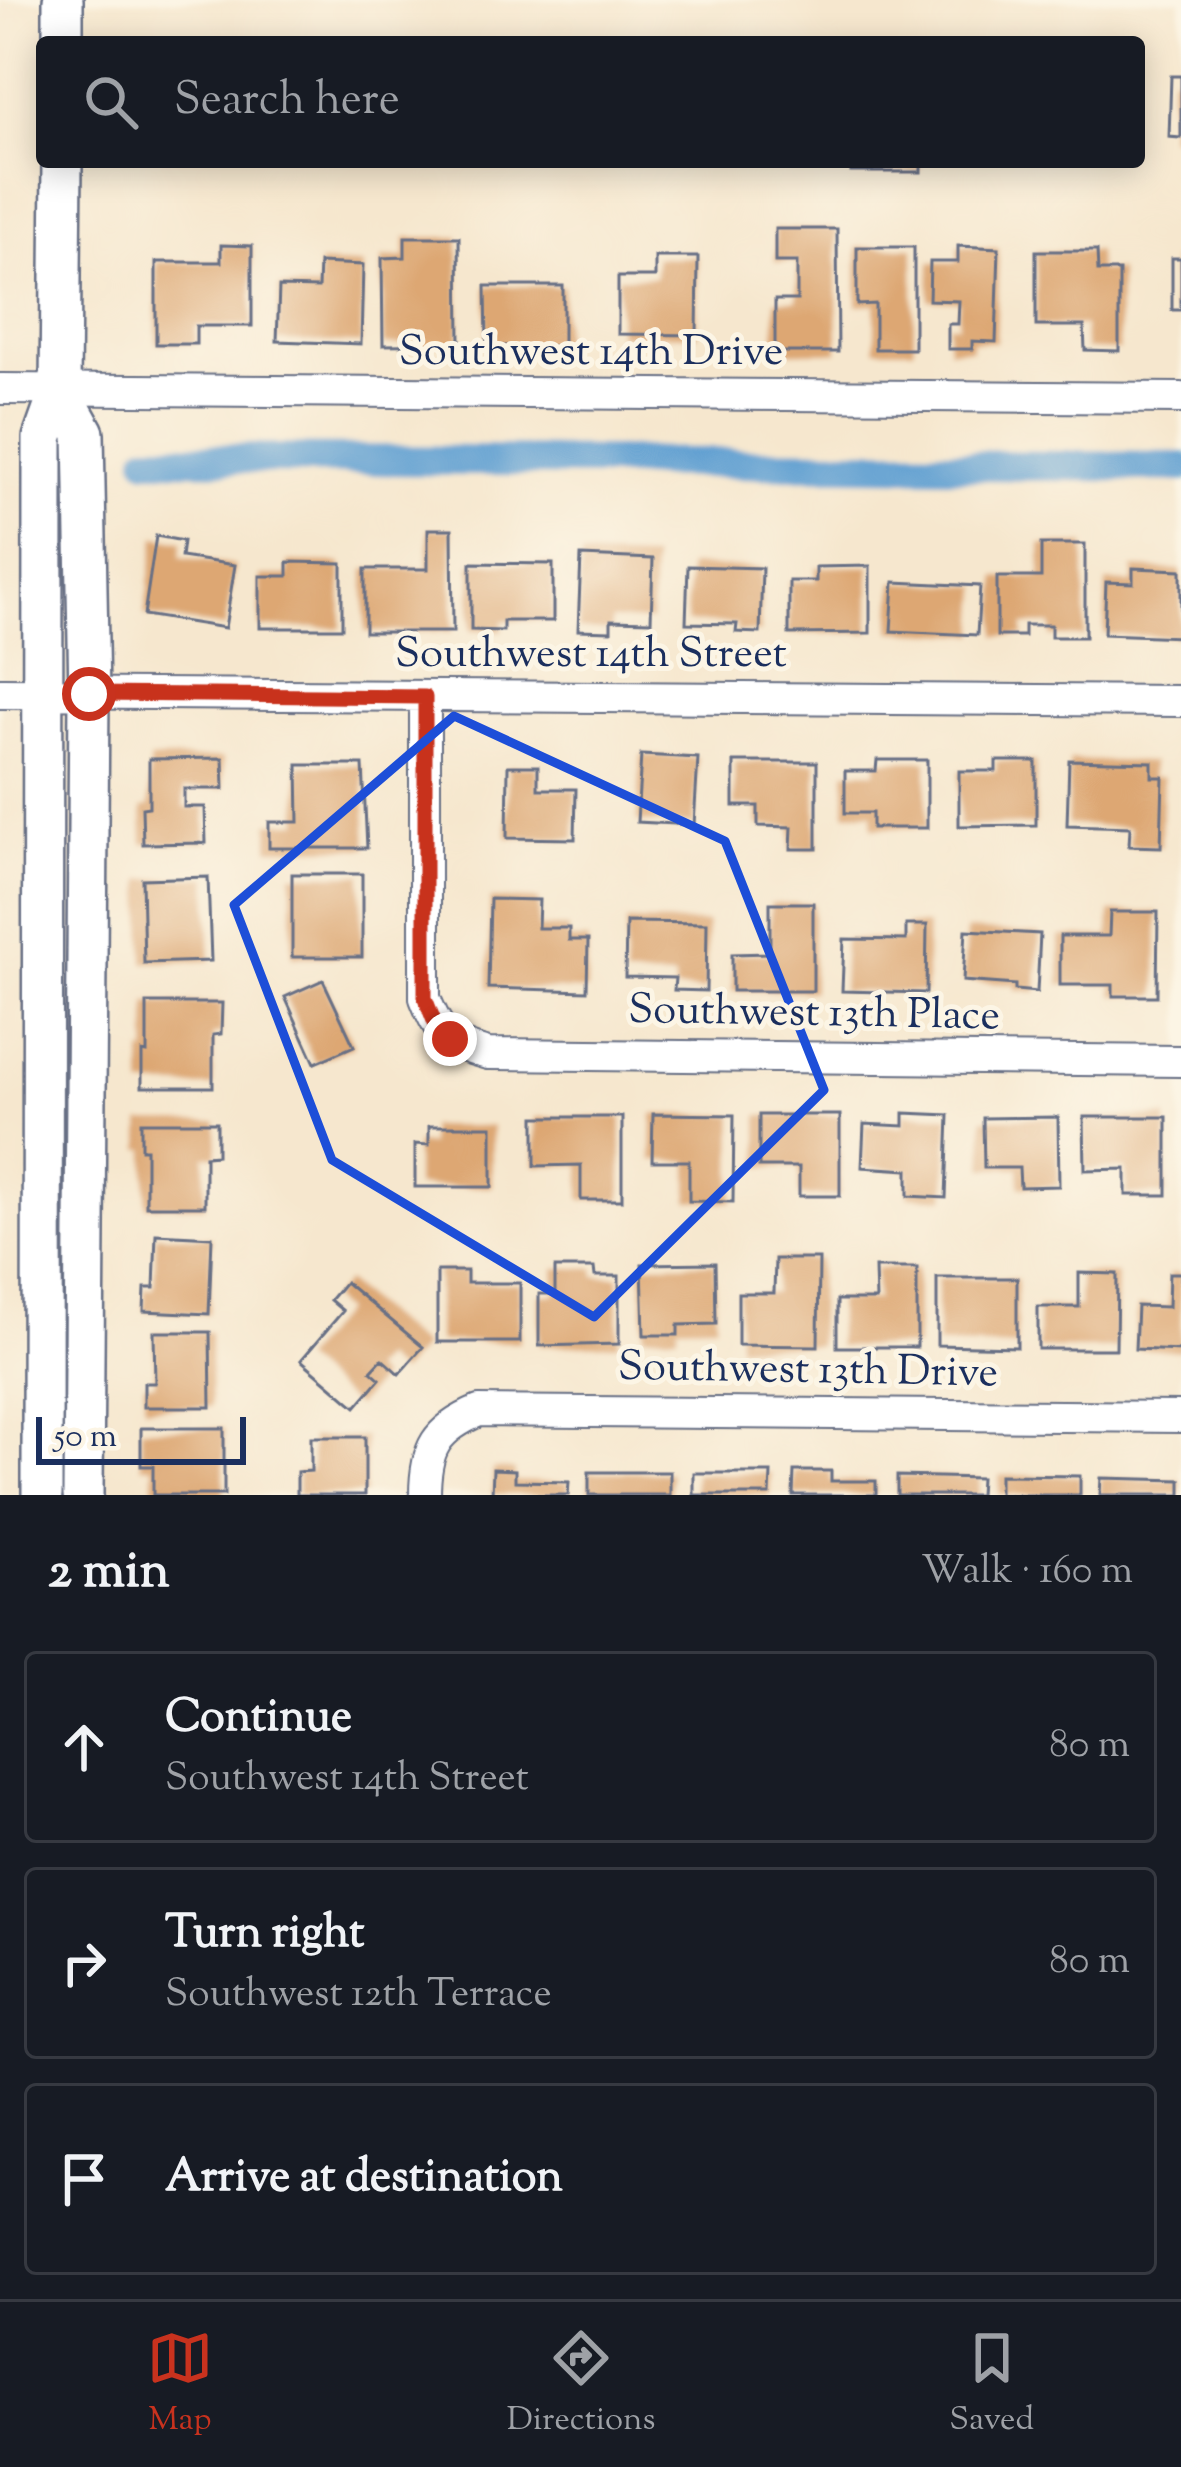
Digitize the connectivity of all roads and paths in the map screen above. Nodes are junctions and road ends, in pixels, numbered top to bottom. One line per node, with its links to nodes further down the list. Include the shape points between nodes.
1 (63, 0): 2 (street)
2 (63, 36)
3 (62, 168): 5 (street)
4 (0, 389): 5 (street, Southwest 14th Drive)
5 (60, 390): 6 (street, Southwest 14th Drive); 8 (street, via 43,437); 9 (street, via 84,433)
6 (1181, 398)
7 (0, 693): 8 (street, Southwest 14th Street)
8 (41, 694): 9 (street, Southwest 14th Street); 14 (street)
9 (89, 694): 10 (street, Southwest 14th Street); 15 (street)
10 (425, 697): 11 (street, Southwest 14th Street); 12 (street, Southwest 13th Place, via 425,998 436,1026 458,1047 488,1054)
11 (1181, 701)
12 (1181, 1061)
13 (1181, 1417): 16 (street, Southwest 13th Drive, via 479,1411 451,1423 431,1446)
14 (42, 1495)
15 (83, 1495)
16 (424, 1495)

